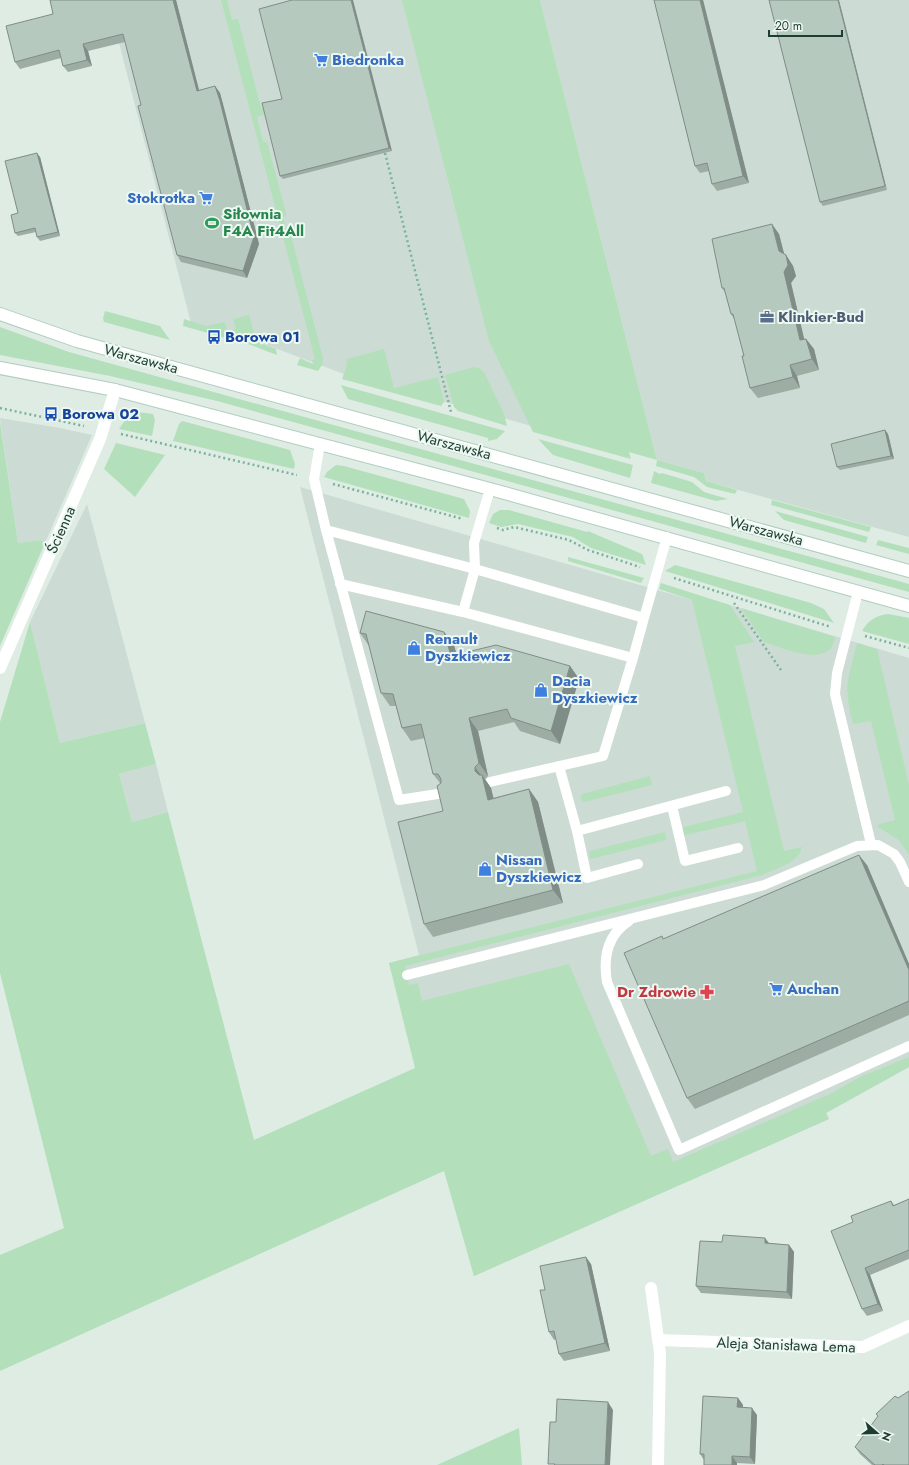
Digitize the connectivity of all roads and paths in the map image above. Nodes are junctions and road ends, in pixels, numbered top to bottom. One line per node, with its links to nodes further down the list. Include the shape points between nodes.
1 (385, 153): 6 (path)
2 (0, 314): 13 (main road, Warszawska, via 77,341)
3 (0, 368): 4 (main road)
4 (115, 390): 8 (main road); 23 (main road, Ścienna, via 100,439)
5 (0, 408): 7 (path)
6 (451, 412)
7 (92, 428)
8 (320, 444): 9 (main road); 10 (lane, via 314,479)
9 (490, 489): 11 (main road); 12 (lane, via 474,543)
10 (326, 530): 12 (lane); 14 (lane)
11 (667, 537): 15 (main road); 19 (lane)
12 (475, 569): 18 (lane); 19 (lane)
13 (909, 571)
14 (340, 584): 18 (lane); 28 (lane, via 399,800)
15 (858, 592): 17 (main road); 31 (lane, via 837,673 835,694)
16 (734, 603): 24 (path)
17 (909, 606)
18 (463, 612): 22 (lane)
19 (644, 618): 22 (lane)
20 (860, 634): 21 (path)
21 (909, 648)
22 (633, 658): 25 (lane, via 603,756)
23 (0, 668)
24 (781, 670)
25 (559, 766): 26 (lane); 30 (lane)
26 (490, 782)
27 (726, 791): 29 (lane)
28 (444, 793)
29 (672, 806): 30 (lane); 32 (lane, via 685,861)
30 (577, 831): 33 (lane, via 587,878)
31 (871, 844): 34 (lane, via 886,848 894,854); 35 (lane, via 843,850 764,885)
32 (738, 848)
33 (638, 864)
34 (909, 882)
35 (636, 917): 36 (lane); 37 (lane, via 622,926 609,944 605,959 607,982 679,1150)
36 (407, 975)
37 (909, 1046)
38 (651, 1288): 40 (main road)
39 (909, 1326): 40 (main road, Aleja Stanisława Lema, via 863,1347)
40 (658, 1340): 41 (main road)
41 (658, 1465)

